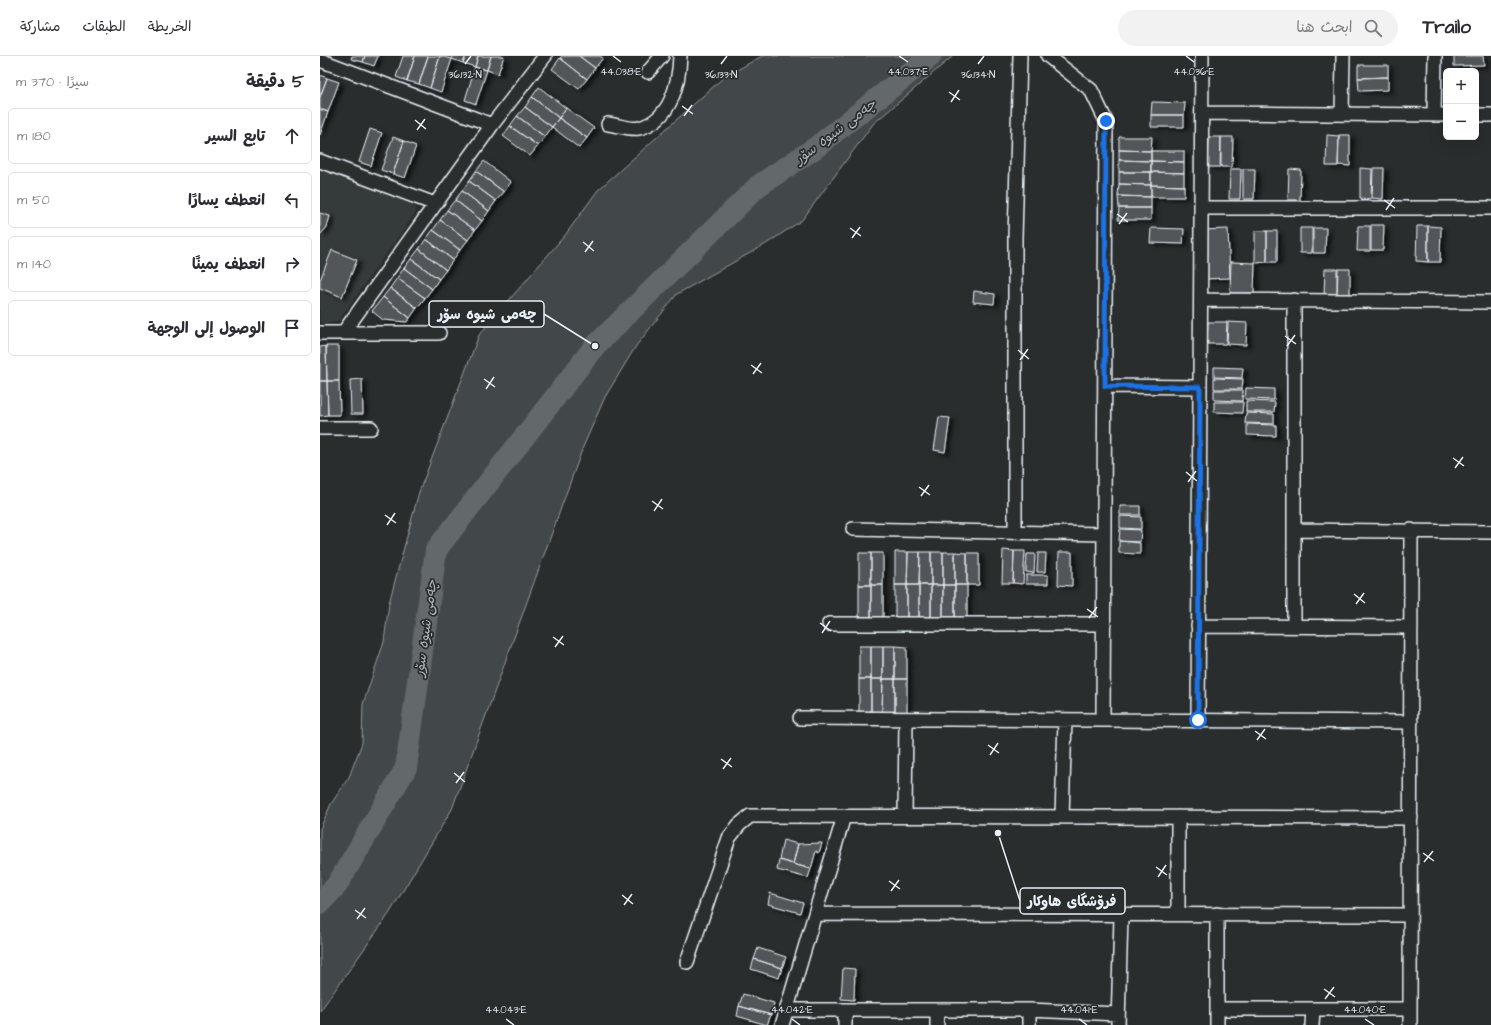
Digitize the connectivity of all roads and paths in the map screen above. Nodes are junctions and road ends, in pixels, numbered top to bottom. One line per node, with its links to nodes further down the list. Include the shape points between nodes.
1 (545, 56): 17 (street)
2 (662, 56): 10 (street)
3 (680, 56): 16 (street, via 675,93 661,115 637,129)
4 (1020, 56): 35 (street, via 1015,238)
5 (1048, 56): 28 (street, via 1091,90 1106,121)
6 (1202, 56): 11 (street)
7 (1343, 56): 12 (street)
8 (1435, 56): 13 (street)
9 (320, 60): 17 (street)
10 (648, 72)
11 (1202, 113): 12 (street); 20 (street)
12 (1342, 114): 13 (street)
13 (1440, 115)
14 (1479, 115): 15 (street)
15 (1491, 115)
16 (608, 124)
17 (492, 125): 19 (street)
18 (320, 161): 19 (street)
19 (435, 204): 26 (street)
20 (1201, 208): 21 (street); 22 (street)
21 (1491, 208)
22 (1201, 300): 23 (street); 29 (street)
23 (1294, 300): 24 (street); 33 (street)
24 (1491, 302)
25 (320, 333): 26 (street)
26 (343, 333): 27 (street)
27 (438, 333)
28 (1105, 386): 29 (street); 37 (street)
29 (1200, 387): 40 (street)
30 (320, 428): 31 (street)
31 (371, 428)
32 (853, 529): 35 (street)
33 (1295, 530): 34 (street); 41 (street)
34 (1411, 530): 36 (street); 42 (street)
35 (1015, 532): 37 (street)
36 (1491, 532)
37 (1104, 534): 39 (street)
38 (829, 624): 39 (street)
39 (1104, 624): 46 (street)
40 (1198, 626): 41 (street); 47 (street)
41 (1294, 626): 42 (street)
42 (1411, 627): 48 (street)
43 (800, 718): 44 (street)
44 (906, 719): 45 (street); 50 (street)
45 (1065, 720): 46 (street); 51 (street)
46 (1103, 720): 47 (street)
47 (1198, 720): 48 (street)
48 (1411, 722): 53 (street)
49 (844, 816): 50 (street); 54 (street); 59 (street, via 750,816 739,825 729,838)
50 (905, 816): 51 (street)
51 (1062, 817): 52 (street)
52 (1178, 817): 53 (street); 55 (street)
53 (1411, 818): 57 (street)
54 (815, 914): 58 (street); 63 (street)
55 (1178, 914): 56 (street); 58 (street)
56 (1217, 914): 57 (street); 60 (street)
57 (1410, 915): 62 (street)
58 (1121, 916): 67 (street)
59 (687, 962)
60 (1217, 1009): 61 (street); 72 (street)
61 (1312, 1009): 62 (street); 73 (street)
62 (1410, 1009): 74 (street)
63 (786, 1010): 64 (street); 68 (street)
64 (845, 1010): 65 (street); 69 (street)
65 (937, 1010): 66 (street); 70 (street)
66 (1029, 1010): 67 (street); 71 (street)
67 (1118, 1020)
68 (782, 1025)
69 (845, 1025)
70 (937, 1025)
71 (1028, 1025)
72 (1217, 1025)
73 (1312, 1025)
74 (1410, 1025)

